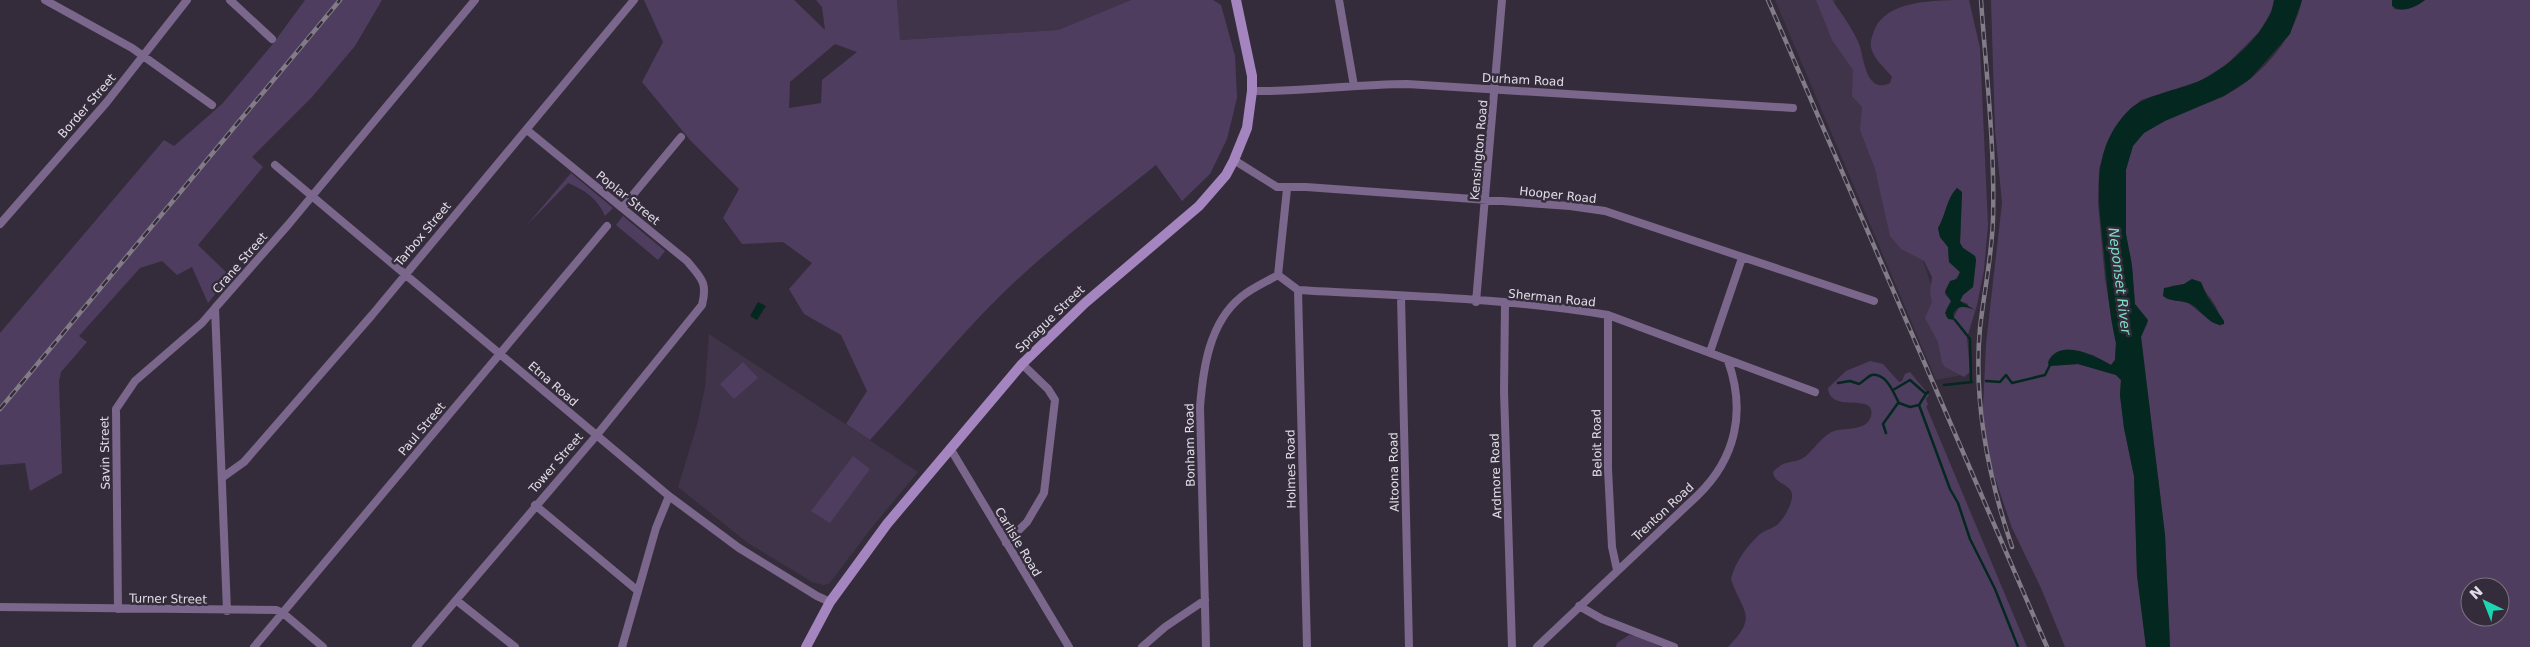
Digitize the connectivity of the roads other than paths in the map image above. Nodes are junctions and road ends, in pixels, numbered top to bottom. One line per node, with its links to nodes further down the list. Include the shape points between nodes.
1 (45, 0): 10 (street)
2 (187, 0): 10 (street, Border Street)
3 (230, 0): 9 (street)
4 (476, 0): 21 (street, Crane Street)
5 (634, 0): 16 (street, Tarbox Street)
6 (1236, 0): 13 (main road, Sprague Street, via 1252,76)
7 (1339, 0): 11 (street)
8 (1502, 0): 12 (street, Kensington Road)
9 (272, 39)
10 (144, 56): 14 (street); 24 (street, Border Street)
11 (1354, 86): 12 (street, Durham Road, via 1407,84); 13 (street, Durham Road, via 1292,92)
12 (1495, 89): 15 (street, Durham Road); 22 (street, Kensington Road)
13 (1252, 91): 18 (main road, Sprague Street, via 1247,128)
14 (212, 105)
15 (1792, 108)
16 (527, 130): 23 (street, Poplar Street); 27 (street, Tarbox Street)
17 (681, 137): 23 (street)
18 (1234, 160): 20 (street, Hooper Road, via 1272,185); 40 (main road, Sprague Street, via 1226,175 1199,206 1085,302)
19 (275, 165): 21 (street, Etna Road)
20 (1287, 188): 22 (street, Hooper Road); 28 (street)
21 (312, 196): 27 (street, Etna Road); 35 (street, Crane Street)
22 (1485, 200): 26 (street, Hooper Road, via 1605,211); 32 (street, Kensington Road)
23 (622, 208): 29 (street, Poplar Street, via 687,261 703,280)
24 (0, 224)
25 (607, 226): 38 (street, Paul Street)
26 (1742, 258): 33 (street, Hooper Road); 37 (street)
27 (403, 275): 38 (street, Etna Road); 44 (street, Tarbox Street, via 244,462)
28 (1278, 275): 30 (street); 51 (street, Bonham Road, via 1246,292 1234,304 1220,324 1208,351 1200,407)
29 (706, 290): 42 (street, Tower Street, via 702,305)
30 (1298, 290): 31 (street, Sherman Road); 67 (street, Holmes Road)
31 (1401, 296): 32 (street, Sherman Road); 68 (street, Altoona Road)
32 (1476, 302): 34 (street, Sherman Road)
33 (1874, 302)
34 (1505, 304): 36 (street, Sherman Road, via 1572,309); 69 (street, Ardmore Road, via 1504,391)
35 (215, 308): 44 (street, Crane Street); 55 (street, Savin Street, via 135,380 116,409)
36 (1608, 316): 37 (street, Sherman Road); 48 (street, Beloit Road, via 1608,468 1612,547)
37 (1710, 352): 39 (street, Sherman Road)
38 (501, 354): 42 (street, Etna Road); 57 (street, Paul Street)
39 (1728, 361): 41 (street, Sherman Road); 48 (street, Trenton Road, via 1736,397 1737,422 1734,440 1724,462 1708,484)
40 (1022, 364): 43 (main road, Sprague Street); 47 (street, via 1055,400 1044,493 1027,522)
41 (1815, 392)
42 (596, 436): 45 (street, Etna Road); 46 (street, Tower Street)
43 (950, 448): 47 (street, Carlisle Road); 52 (main road, Sprague Street, via 887,524)
44 (223, 477): 56 (street, Crane Street)
45 (670, 496): 49 (street, via 656,528); 52 (street, Etna Road, via 739,548)
46 (535, 505): 49 (street); 50 (street, Tower Street)
47 (1006, 543): 64 (street, Carlisle Road)
48 (1617, 570): 53 (street, Trenton Road)
49 (638, 591): 62 (street)
50 (456, 600): 60 (street, Tower Street); 61 (street)
51 (1205, 600): 65 (street); 66 (street, Bonham Road)
52 (830, 602): 63 (main road, Sprague Street)
53 (1579, 606): 70 (street, Trenton Road); 71 (street, via 1602,619)
54 (0, 607): 55 (street, Turner Street)
55 (118, 609): 56 (street, Turner Street)
56 (227, 611): 57 (street, Turner Street, via 270,610)
57 (283, 613): 58 (street, Paul Street); 59 (street)
58 (254, 647)
59 (323, 647)
60 (416, 647)
61 (514, 647)
62 (622, 647)
63 (806, 647)
64 (1069, 647)
65 (1142, 647)
66 (1206, 647)
67 (1306, 647)
68 (1409, 647)
69 (1512, 647)
70 (1538, 647)
71 (1674, 647)

